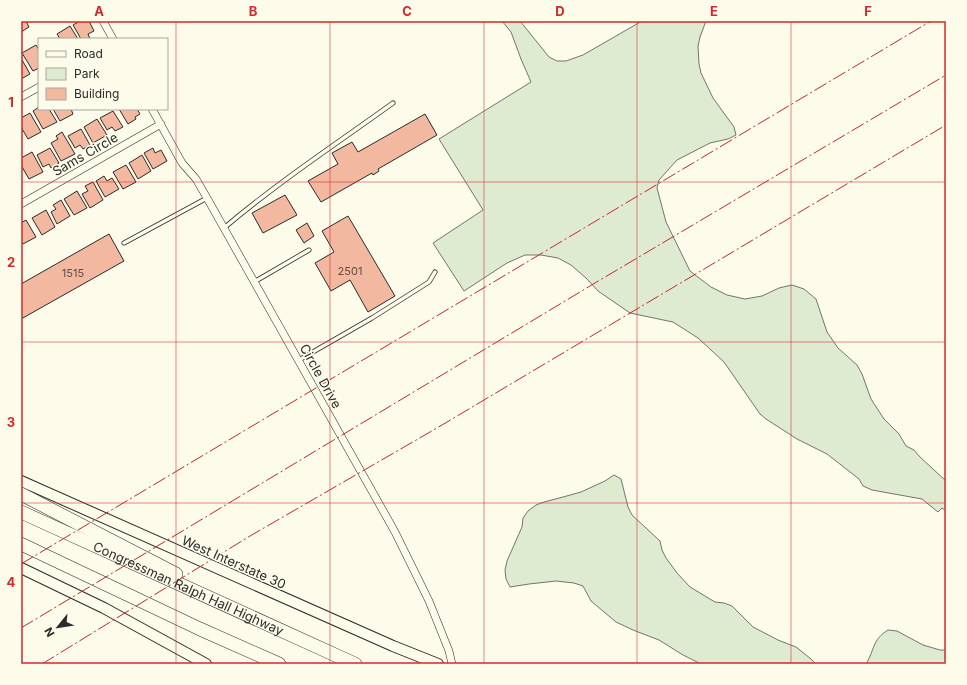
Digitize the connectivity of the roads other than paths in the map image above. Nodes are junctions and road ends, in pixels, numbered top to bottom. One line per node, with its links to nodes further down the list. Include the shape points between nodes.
1 (103, 21): 2 (street)
2 (112, 38)
3 (38, 88): 4 (street)
4 (21, 97)
5 (393, 104): 10 (lane, via 285,179)
6 (153, 110): 7 (street, Circle Drive)
7 (160, 124): 8 (street, Circle Drive, via 182,163 196,179); 9 (street, Sams Circle)
8 (207, 198): 10 (street, Circle Drive); 11 (lane)
9 (21, 204)
10 (224, 228): 14 (street, Circle Drive)
11 (124, 244)
12 (308, 250): 14 (lane)
13 (436, 272): 15 (lane, via 429,282)
14 (254, 282): 15 (street, Circle Drive)
15 (298, 360): 26 (street, Circle Drive, via 419,579 446,642)
16 (21, 481): 25 (main road, West Interstate 30)
17 (21, 494): 21 (highway)
18 (21, 512): 21 (highway, Congressman Ralph Hall Highway)
19 (21, 544): 23 (highway)
20 (21, 568): 22 (main road, via 104,608)
21 (282, 631): 24 (highway, Congressman Ralph Hall Highway)
22 (206, 664)
23 (279, 664)
24 (355, 664)
25 (438, 664)
26 (452, 664)

